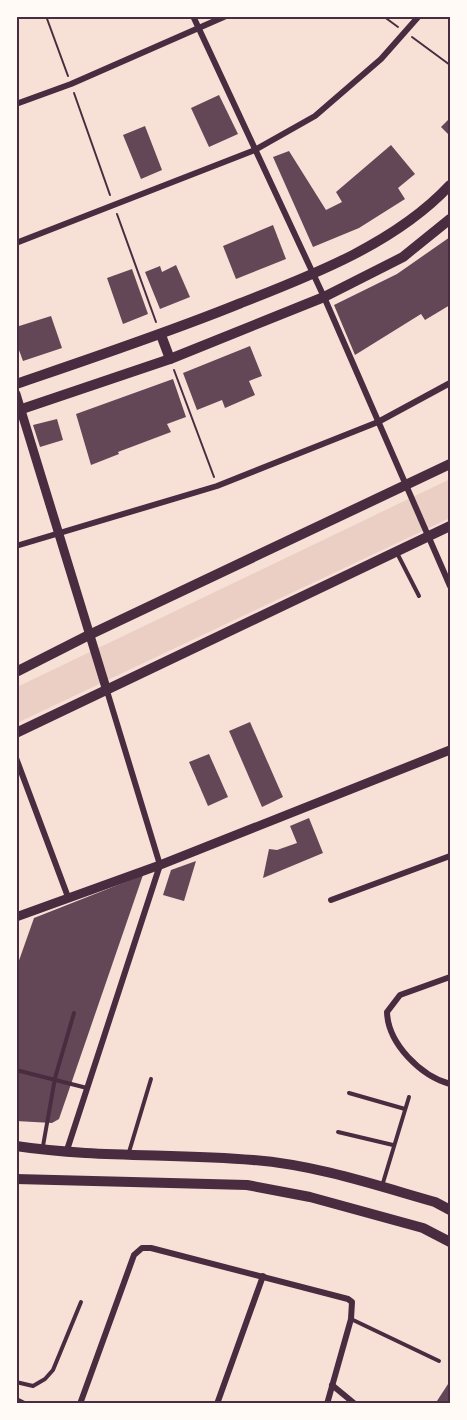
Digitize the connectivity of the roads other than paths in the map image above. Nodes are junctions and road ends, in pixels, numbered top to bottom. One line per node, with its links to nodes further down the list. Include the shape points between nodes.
1 (193, 16): 4 (street)
2 (226, 16): 4 (street)
3 (418, 16): 6 (street, via 381,59 315,116)
4 (200, 30): 5 (street); 6 (street)
5 (16, 104)
6 (255, 150): 9 (street); 10 (street)
7 (450, 185): 10 (main road, via 411,219)
8 (450, 219): 11 (main road, via 403,257)
9 (16, 243)
10 (313, 275): 11 (street); 12 (main road)
11 (324, 297): 13 (main road); 18 (street)
12 (161, 335): 13 (main road); 14 (main road)
13 (170, 359): 17 (main road)
14 (16, 384)
15 (450, 384): 18 (street)
16 (16, 394): 17 (street)
17 (19, 410): 22 (street)
18 (378, 422): 20 (street); 22 (street, via 217,486)
19 (450, 464): 20 (main road)
20 (405, 486): 23 (street); 28 (main road)
21 (450, 526): 23 (main road)
22 (60, 535): 24 (street); 28 (street)
23 (428, 537): 25 (main road); 26 (street)
24 (16, 546)
25 (396, 552): 27 (lane); 30 (main road)
26 (450, 586)
27 (419, 596)
28 (89, 635): 29 (main road); 30 (street)
29 (16, 672)
30 (107, 691): 31 (main road); 35 (street)
31 (16, 733)
32 (450, 750): 35 (street)
33 (16, 759): 36 (street)
34 (450, 856): 37 (street)
35 (160, 865): 36 (street); 45 (street)
36 (68, 897): 38 (street)
37 (331, 900)
38 (16, 917)
39 (450, 977): 44 (street, via 400,995 387,1012 404,1054 422,1070)
40 (74, 1013): 42 (lane)
41 (16, 1070): 42 (lane)
42 (55, 1078): 45 (lane); 52 (lane)
43 (151, 1079): 54 (lane)
44 (450, 1084)
45 (87, 1089): 53 (street)
46 (349, 1093): 48 (lane)
47 (409, 1097): 48 (lane)
48 (405, 1108): 50 (lane)
49 (338, 1132): 50 (lane)
50 (393, 1144): 56 (lane)
51 (16, 1146): 52 (main road)
52 (42, 1150): 53 (main road)
53 (66, 1154): 54 (main road)
54 (128, 1156): 56 (main road, via 253,1160 313,1168)
55 (16, 1179): 58 (main road, via 246,1185 333,1203 423,1228)
56 (382, 1187): 57 (main road)
57 (450, 1210)
58 (450, 1242)
59 (263, 1276): 61 (street, via 352,1302); 67 (street, via 142,1248 134,1255); 68 (street)
60 (81, 1302): 63 (lane, via 45,1379 33,1386)
61 (351, 1319): 62 (lane); 64 (street)
62 (438, 1361)
63 (16, 1382)
64 (332, 1385): 69 (street); 70 (street)
65 (16, 1400): 66 (street)
66 (24, 1404)
67 (80, 1404)
68 (217, 1404)
69 (327, 1404)
70 (355, 1404)

